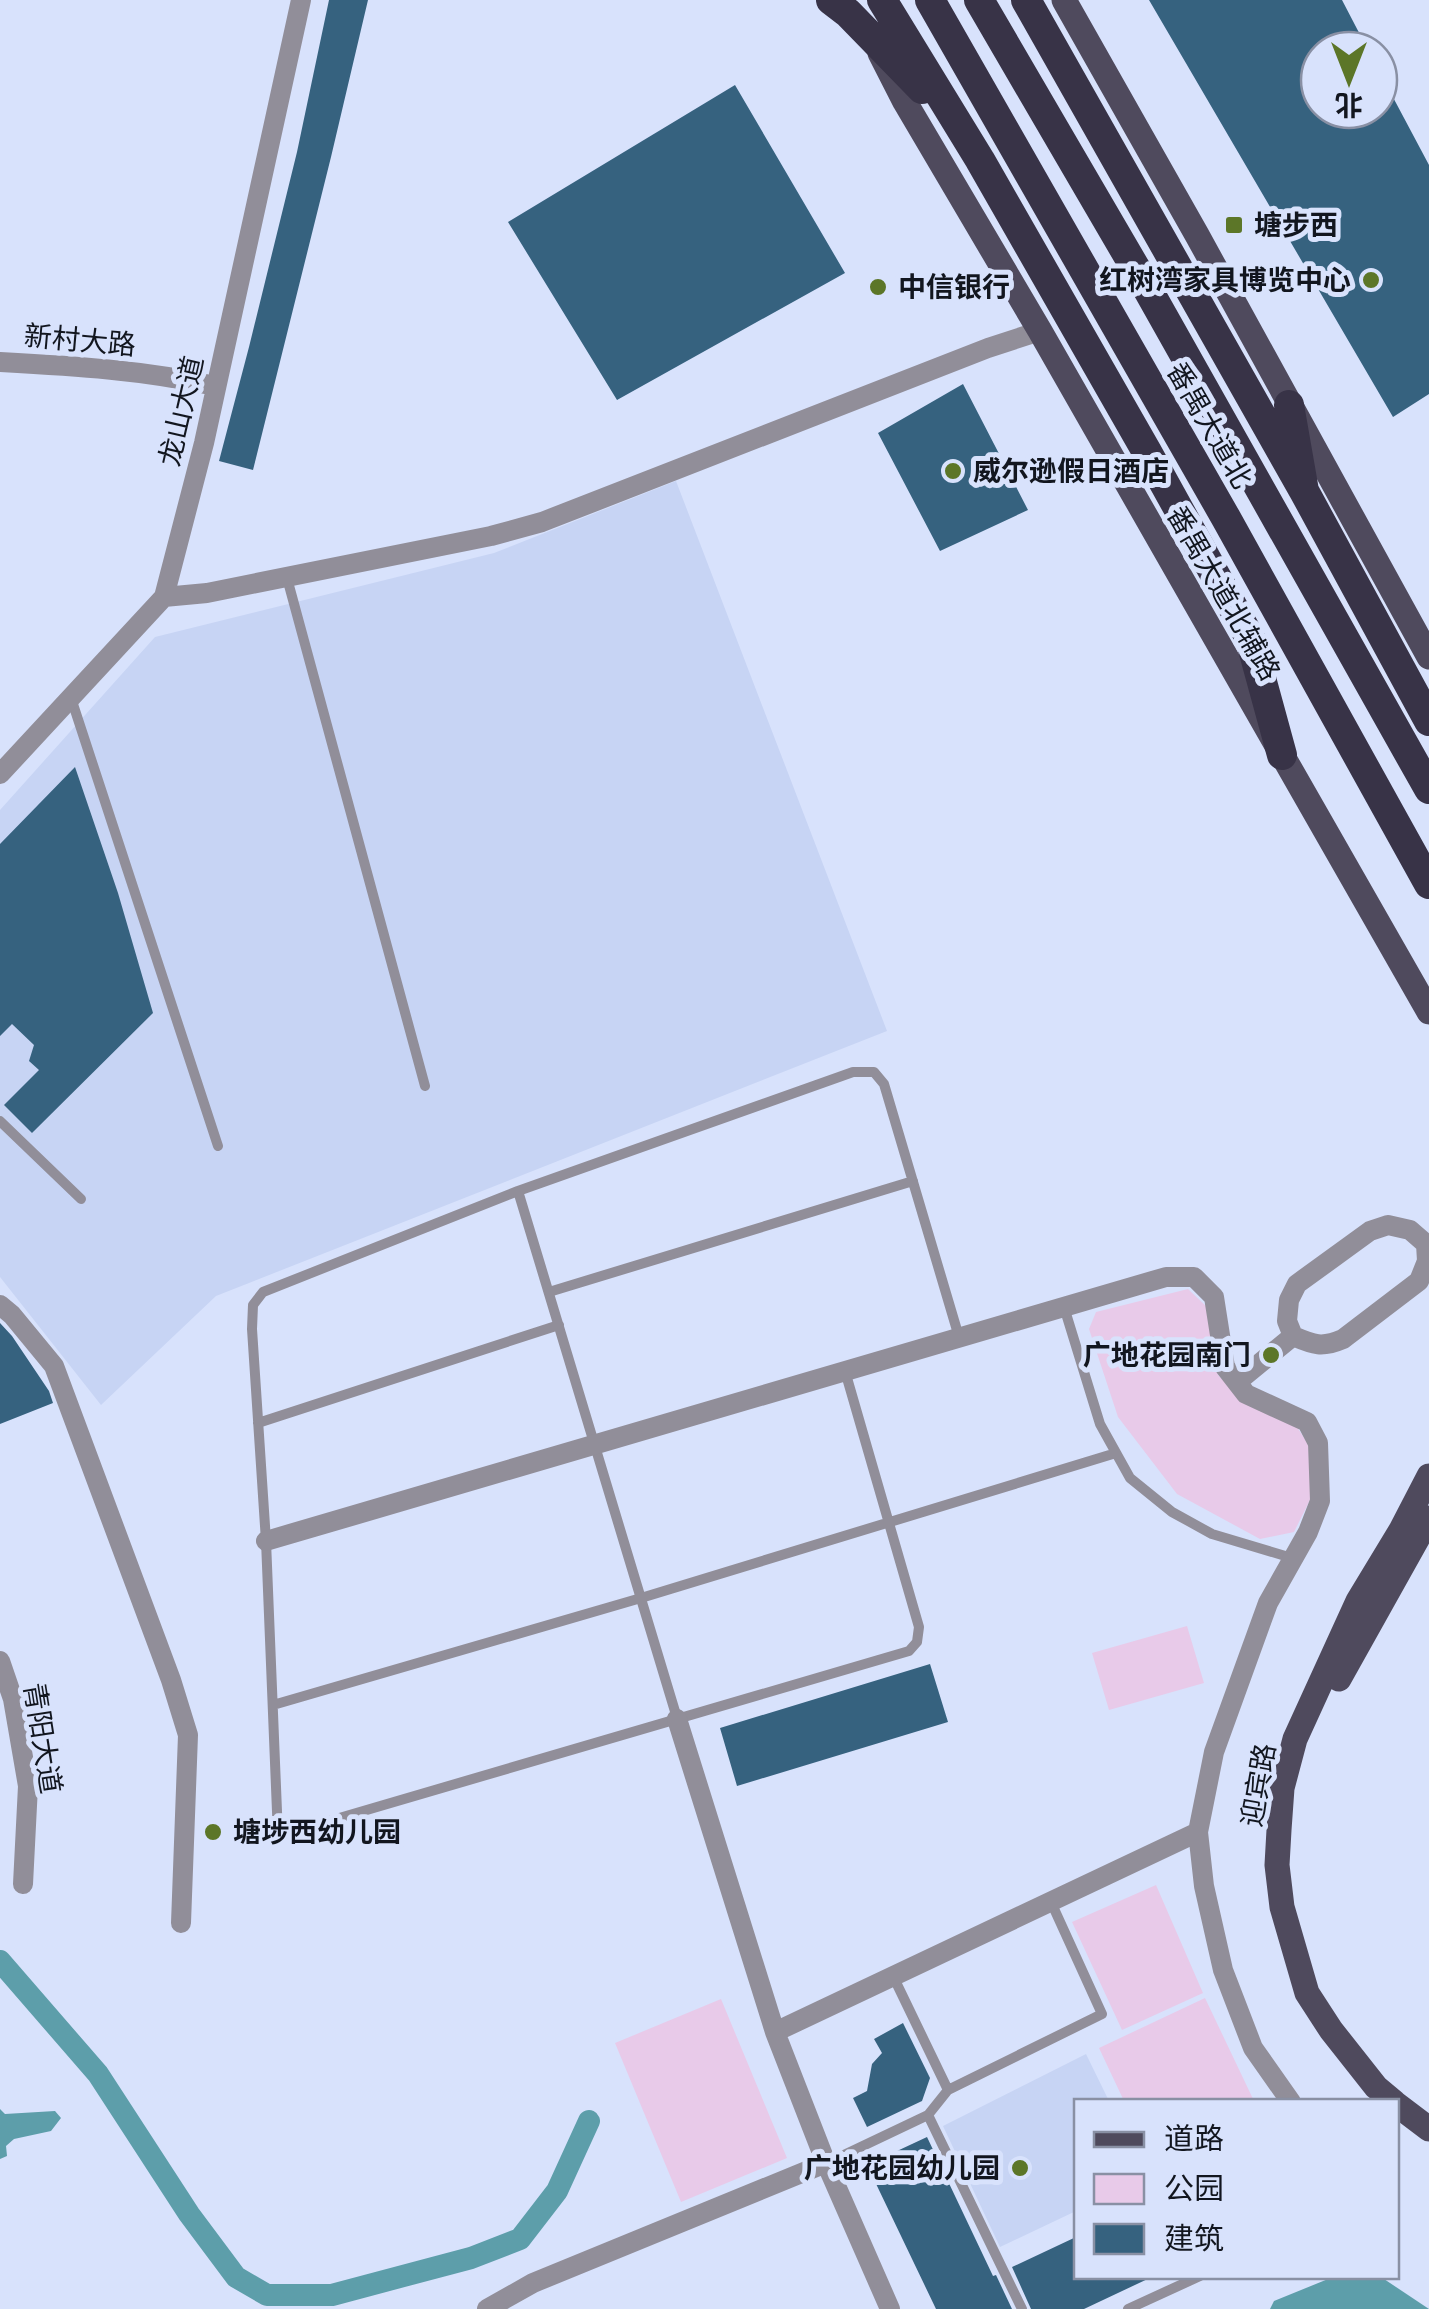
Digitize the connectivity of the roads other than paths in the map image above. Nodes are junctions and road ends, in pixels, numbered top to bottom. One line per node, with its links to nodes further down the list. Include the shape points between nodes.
1 (302, 0): 14 (street, 龙山大道)
2 (820, 0): 10 (main road)
3 (831, 0): 11 (highway, via 918,84)
4 (854, 0): 10 (main road)
5 (882, 0): 11 (highway)
6 (930, 0): 25 (highway, 番禺大道北)
7 (979, 0): 24 (highway, 番禺大道北)
8 (1026, 0): 16 (highway)
9 (1064, 0): 15 (main road)
10 (905, 102): 12 (main road, 番禺大道北辅路)
11 (980, 160): 22 (highway, via 1250,638)
12 (1040, 331): 17 (street, via 542,522); 22 (main road, 番禺大道北辅路)
13 (0, 362): 14 (street, 新村大路, via 95,367)
14 (215, 386): 18 (street, 龙山大道)
15 (1289, 405): 16 (highway); 19 (main road)
16 (1304, 491): 21 (highway)
17 (287, 577): 18 (street); 27 (lane)
18 (164, 596): 20 (street, 龙山大道)
19 (1429, 657)
20 (71, 697): 23 (street, 龙山大道); 29 (lane)
21 (1429, 721)
22 (1282, 755): 26 (main road, 番禺大道北辅路)
23 (0, 774)
24 (1429, 789)
25 (1429, 884)
26 (1429, 1012)
27 (425, 1086)
28 (0, 1122): 32 (lane)
29 (218, 1146)
30 (913, 1181): 31 (lane, via 884,1084 874,1072 853,1072); 34 (lane); 39 (lane)
31 (518, 1192): 34 (lane); 42 (lane, via 263,1292 253,1305 252,1329)
32 (82, 1200)
33 (1428, 1243): 38 (street, via 1419,1281 1344,1340 1313,1344); 38 (street, via 1410,1230 1370,1230 1297,1284 1288,1300)
34 (549, 1292): 37 (lane)
35 (0, 1305): 58 (street, via 54,1366 188,1736)
36 (1064, 1307): 39 (street); 41 (street, via 1166,1277 1194,1277 1214,1297 1226,1367); 44 (lane, via 1100,1424)
37 (559, 1325): 42 (lane); 43 (lane)
38 (1294, 1336): 41 (street)
39 (959, 1338): 40 (street)
40 (845, 1371): 43 (street); 47 (lane)
41 (1237, 1382): 49 (street, via 1246,1394 1306,1422 1318,1443 1320,1500)
42 (258, 1422): 48 (lane)
43 (594, 1445): 48 (street); 50 (lane)
44 (1116, 1454): 47 (lane); 49 (lane, via 1130,1478 1172,1512 1212,1534)
45 (1429, 1476): 54 (main road, 迎宾路, via 1358,1601 1295,1739)
46 (1429, 1518): 54 (main road, via 1340,1676 1295,1774)
47 (889, 1523): 50 (lane); 53 (lane, via 919,1627 908,1651)
48 (266, 1542): 52 (lane)
49 (1294, 1558): 55 (street, via 1268,1603 1214,1752)
50 (641, 1598): 52 (lane); 53 (lane)
51 (0, 1661): 56 (street, 青阳大道, via 14,1699 28,1786)
52 (272, 1705): 53 (lane, via 278,1836)
53 (677, 1719): 60 (street)
54 (1279, 1830): 63 (main road, 迎宾路, via 1282,1907 1306,1993)
55 (1198, 1832): 57 (street); 62 (street, via 1224,1970 1253,2048)
56 (23, 1884)
57 (1050, 1902): 59 (street); 61 (lane, via 1102,2014)
58 (181, 1923)
59 (893, 1976): 60 (street); 61 (lane)
60 (775, 2032): 67 (street)
61 (948, 2090): 65 (lane)
62 (1289, 2099)
63 (1390, 2099)
64 (1399, 2106): 66 (main road, 迎宾路)
65 (928, 2115): 67 (lane); 71 (lane)
66 (1429, 2128)
67 (826, 2163): 69 (street, via 533,2283); 70 (street)
68 (1193, 2279): 72 (lane)
69 (488, 2309)
70 (890, 2309)
71 (1022, 2309)
72 (1128, 2309)

